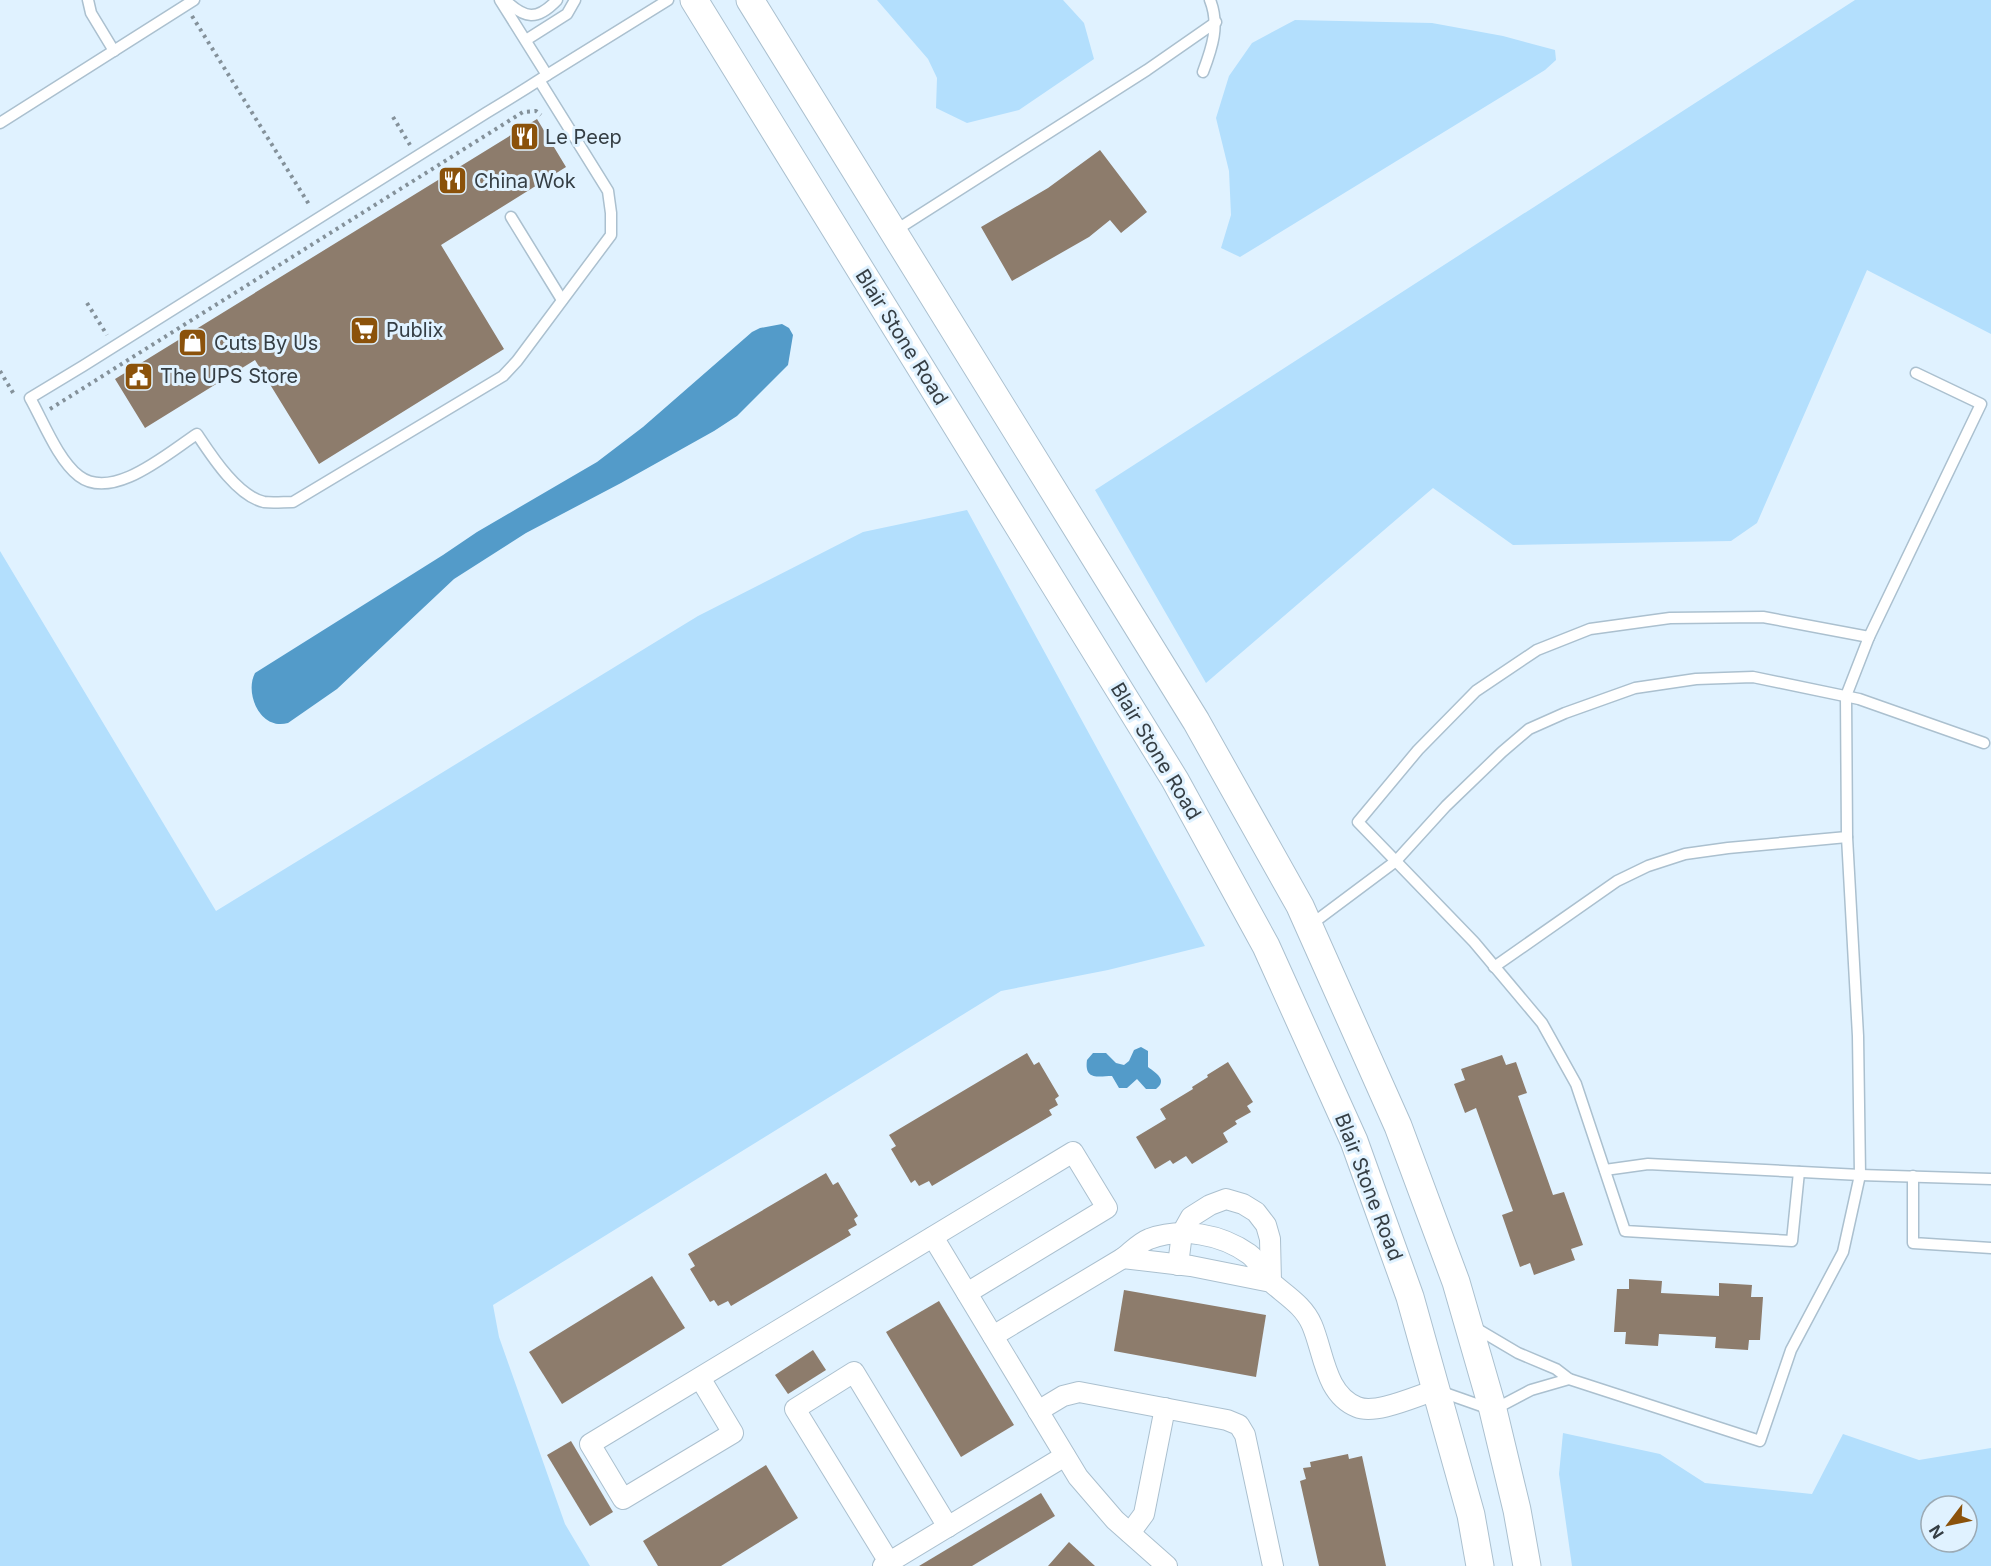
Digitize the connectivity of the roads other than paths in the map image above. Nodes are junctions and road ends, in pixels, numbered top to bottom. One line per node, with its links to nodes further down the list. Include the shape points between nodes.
1 (88, 0): 13 (lane, via 91,13)
2 (500, 0): 12 (lane)
3 (506, 0): 4 (lane, via 520,14 531,16)
4 (557, 0)
5 (575, 0): 12 (lane, via 567,14)
6 (668, 0): 15 (lane)
7 (694, 0): 45 (main road, Blair Stone Road, via 1169,770 1266,946 1354,1141 1410,1297)
8 (750, 0): 18 (main road)
9 (1210, 0): 11 (lane)
10 (190, 3): 13 (lane)
11 (1216, 22): 14 (lane); 18 (lane)
12 (526, 40): 15 (lane)
13 (114, 51): 16 (lane)
14 (1203, 72)
15 (543, 77): 19 (lane, via 608,191 611,213 611,236); 19 (lane, via 30,398 62,455 78,475 92,483 117,482 133,476 198,434 224,474 251,495 264,502 293,502 503,376)
16 (0, 123)
17 (510, 217): 19 (lane)
18 (893, 232): 27 (main road, via 1196,721)
19 (562, 300)
20 (1916, 373): 21 (lane)
21 (1986, 406): 22 (lane)
22 (1869, 637): 23 (lane); 26 (lane, via 1763,617 1670,618 1590,629 1537,650 1476,691 1418,750 1358,822)
23 (1846, 696): 24 (lane); 25 (lane); 26 (lane, via 1753,677 1696,679 1635,688 1565,713 1529,729 1502,752)
24 (1984, 743)
25 (1847, 837): 28 (lane, via 1695,852 1648,866 1617,881); 31 (lane, via 1858,1036)
26 (1396, 861): 27 (lane); 28 (lane)
27 (1309, 926): 41 (main road, via 1398,1126 1456,1282)
28 (1494, 967): 29 (lane, via 1542,1023 1576,1084)
29 (1605, 1170): 30 (lane, via 1648,1164); 30 (lane, via 1625,1232 1792,1241)
30 (1799, 1172): 31 (lane)
31 (1860, 1175): 32 (lane); 44 (lane, via 1843,1252 1791,1350 1761,1441)
32 (1913, 1176): 33 (lane); 36 (lane, via 1913,1243)
33 (1991, 1179)
34 (1182, 1233): 37 (street, via 1148,1240); 38 (street); 39 (street, via 1224,1240 1251,1255); 39 (street, via 1191,1217 1210,1205 1226,1199 1243,1204 1266,1225)
35 (933, 1237): 40 (street); 40 (street, via 1073,1152 1107,1208); 43 (street)
36 (1991, 1248)
37 (1123, 1258): 38 (street); 42 (street)
38 (1178, 1265): 39 (street)
39 (1271, 1282): 45 (street, via 1304,1311 1333,1384 1354,1406 1365,1410 1382,1407)
40 (967, 1293): 42 (street)
41 (1467, 1323): 44 (lane); 47 (main road)
42 (993, 1336): 48 (street)
43 (700, 1378): 43 (street, via 590,1444 623,1499 733,1433)
44 (1569, 1379): 47 (lane, via 1531,1390)
45 (1436, 1390): 47 (lane); 55 (main road, Blair Stone Road, via 1471,1515)
46 (1165, 1408): 48 (street, via 1079,1392 1063,1396); 51 (street, via 1144,1514); 54 (street, via 1239,1425 1245,1435)
47 (1493, 1410): 56 (main road)
48 (1038, 1411): 49 (street)
49 (1065, 1456): 50 (street); 51 (street, via 1078,1477)
50 (948, 1527): 52 (street); 52 (street, via 854,1372 795,1409)
51 (1130, 1533): 53 (street)
52 (886, 1564)
53 (1167, 1566)
54 (1273, 1566)
55 (1480, 1566)
56 (1527, 1566)

